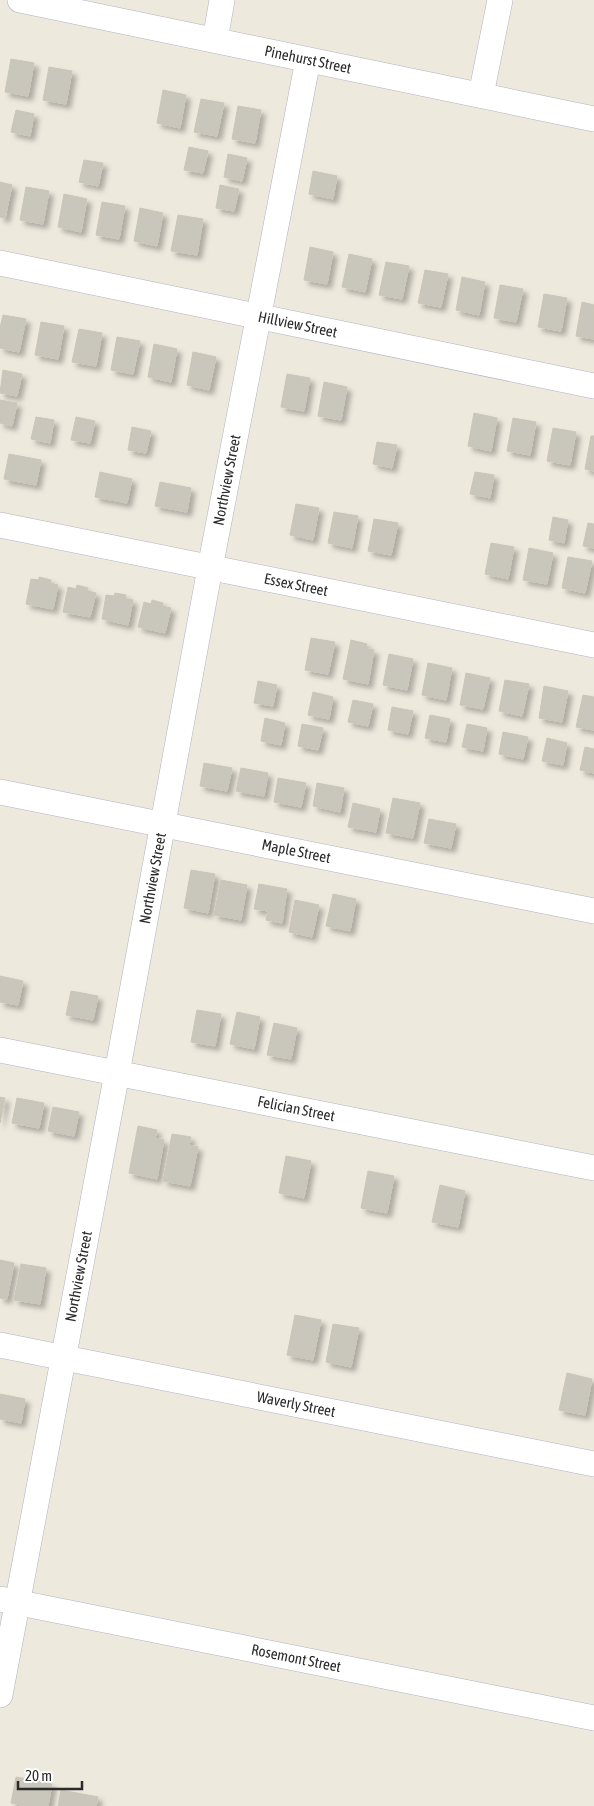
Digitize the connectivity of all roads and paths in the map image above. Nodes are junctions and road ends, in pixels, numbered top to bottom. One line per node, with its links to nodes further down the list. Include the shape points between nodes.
1 (20, 0): 4 (street, Pinehurst Street)
2 (222, 0): 4 (street)
3 (500, 0): 6 (street)
4 (215, 40): 5 (street, Pinehurst Street)
5 (308, 60): 6 (street, Pinehurst Street); 9 (street, Northview Street)
6 (481, 95): 7 (street, Pinehurst Street)
7 (594, 118)
8 (0, 263): 9 (street, Hillview Street)
9 (258, 316): 10 (street, Hillview Street); 12 (street, Northview Street)
10 (594, 386)
11 (0, 525): 12 (street, Essex Street)
12 (210, 568): 13 (street, Essex Street); 15 (street, Northview Street)
13 (594, 645)
14 (0, 792): 15 (street, Maple Street)
15 (163, 825): 16 (street, Maple Street); 18 (street, Northview Street)
16 (594, 911)
17 (0, 1050): 18 (street, Felician Street)
18 (117, 1073): 19 (street, Felician Street); 21 (street, Northview Street)
19 (594, 1168)
20 (0, 1345): 21 (street, Waverly Street)
21 (64, 1358): 22 (street, Waverly Street); 23 (street, Northview Street)
22 (594, 1464)
23 (9, 1601): 24 (street, Northview Street); 25 (street, Rosemont Street)
24 (0, 1695)
25 (594, 1718)

